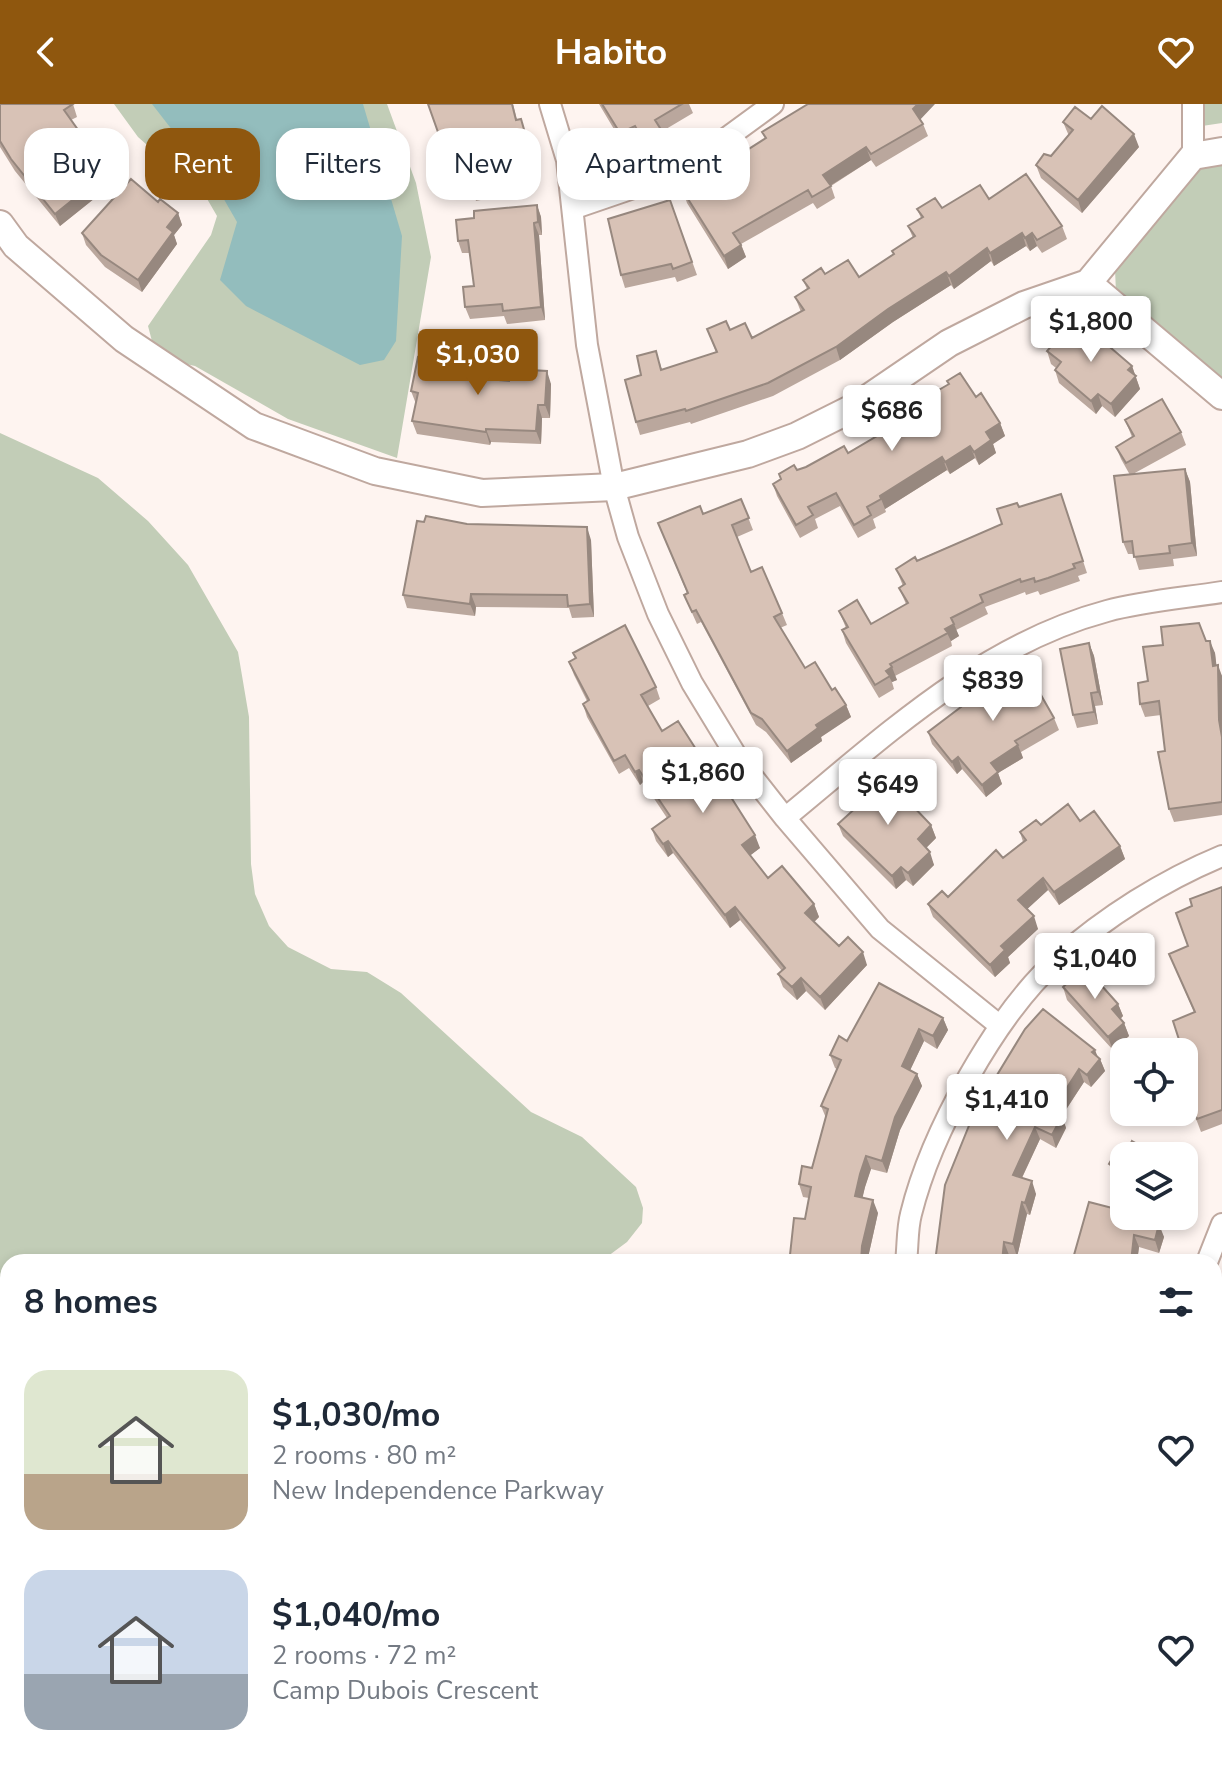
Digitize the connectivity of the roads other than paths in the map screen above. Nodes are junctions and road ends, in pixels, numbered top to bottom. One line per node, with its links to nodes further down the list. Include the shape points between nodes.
1 (550, 104): 6 (street)
2 (773, 104): 6 (street, via 680,172)
3 (1193, 104): 5 (street)
4 (1222, 151): 5 (street)
5 (1193, 156): 9 (street)
6 (575, 208): 11 (street, via 587,345)
7 (0, 224): 8 (street)
8 (8, 252): 11 (street, via 124,339 254,426 322,454 406,479 482,493)
9 (1088, 283): 10 (street); 11 (street, via 1024,305 949,343 855,407 797,436 748,454)
10 (1221, 402)
11 (614, 487): 13 (street, via 658,614 692,683 737,757)
12 (1222, 592): 13 (street, via 1108,610 1044,633 962,676)
13 (785, 818): 15 (street, via 880,929)
14 (1222, 856): 15 (street, via 1137,901 1058,959)
15 (999, 1025): 17 (street, via 947,1119 911,1214)
16 (1222, 1224): 18 (street)
17 (907, 1254)
18 (1210, 1254)

